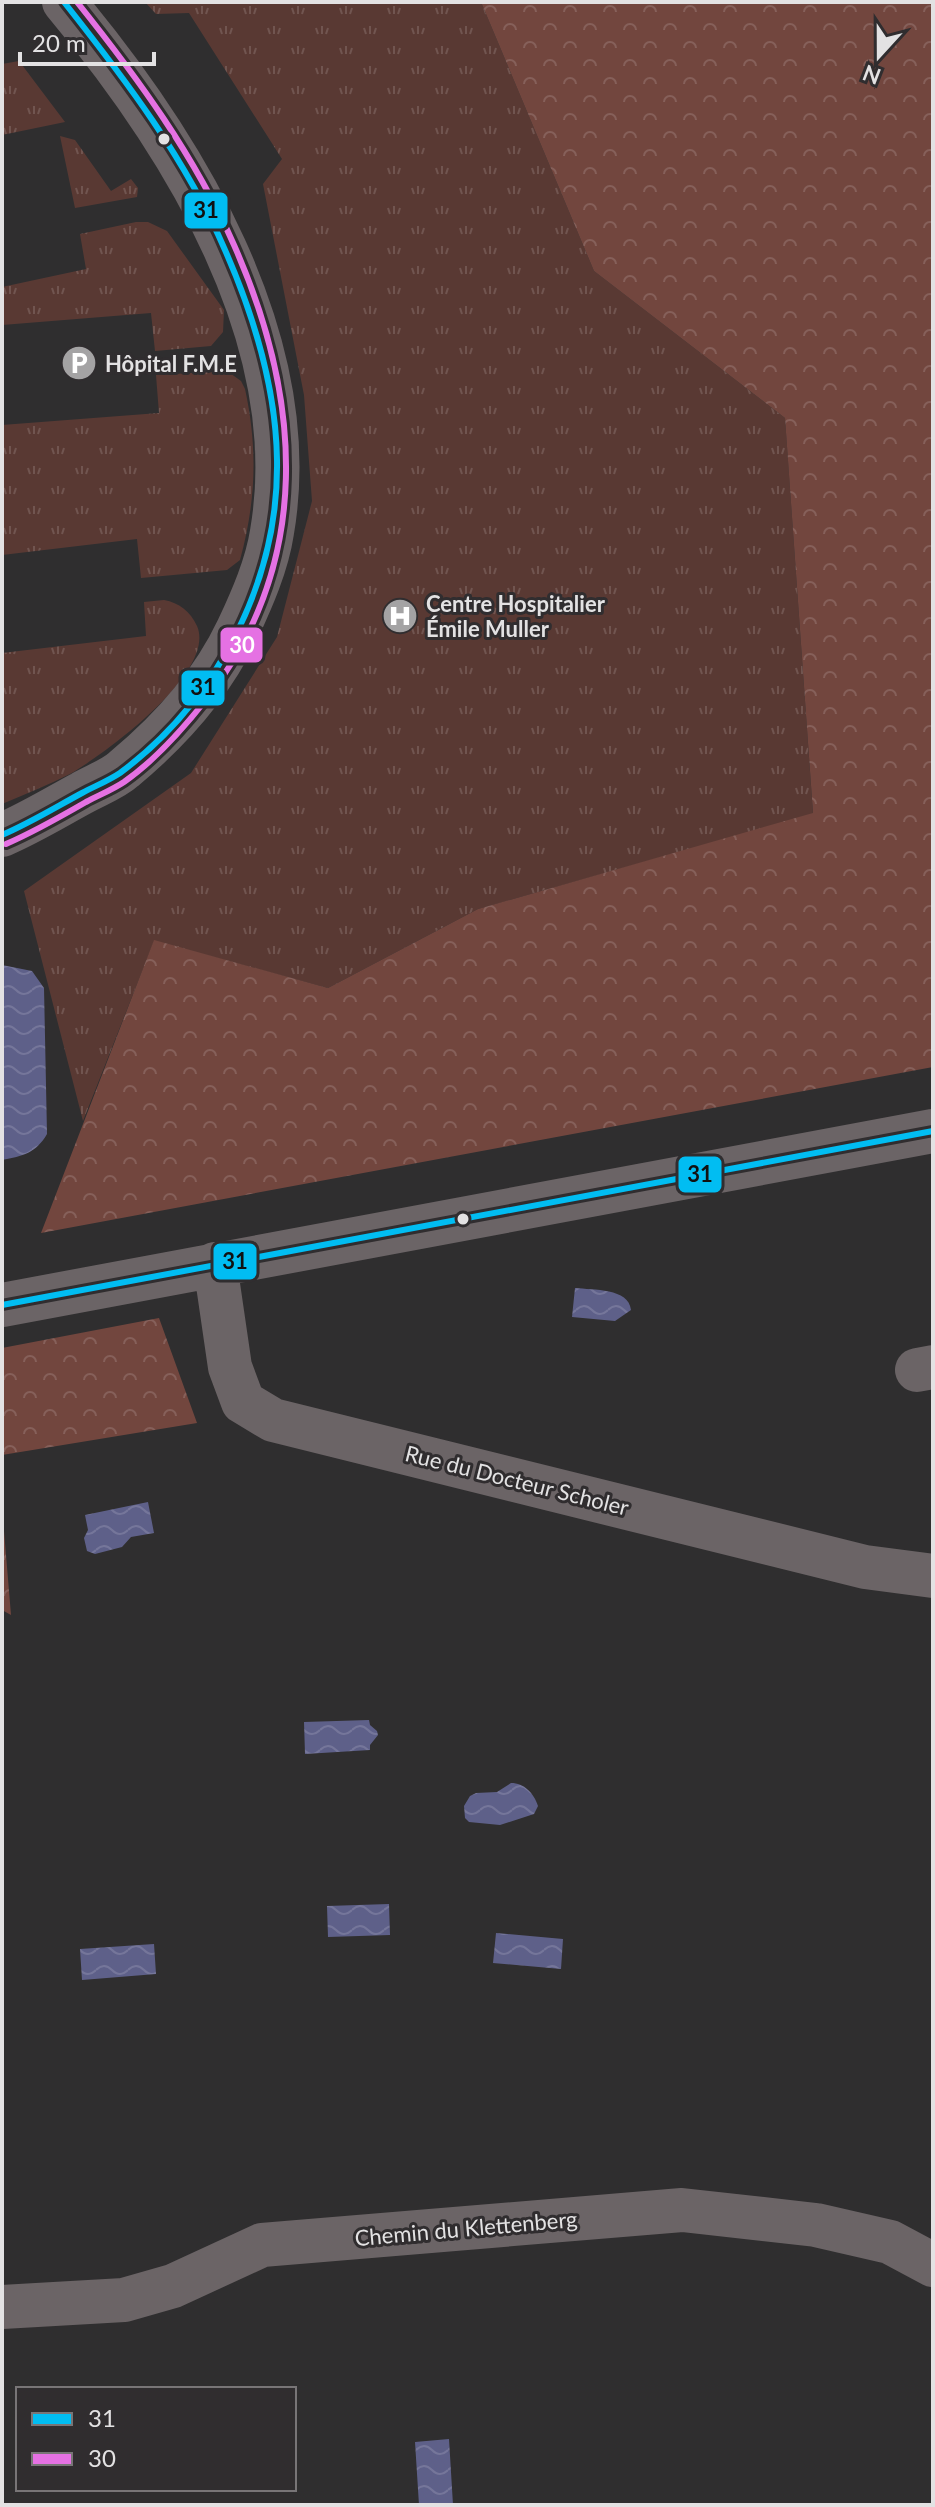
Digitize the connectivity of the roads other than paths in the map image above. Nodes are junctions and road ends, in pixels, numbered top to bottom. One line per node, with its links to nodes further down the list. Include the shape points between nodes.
1 (64, 2): 2 (street, via 184,169 247,302 271,388 277,485 272,534 249,606 203,690 122,771)
2 (2, 835)
3 (933, 1131): 4 (street)
4 (215, 1264): 5 (street); 6 (street, Rue du Docteur Scholer, via 230,1367 243,1402 273,1420 865,1567)
5 (2, 1305)
6 (933, 1576)
7 (933, 2265): 8 (street, Chemin du Klettenberg, via 890,2242 816,2225 682,2210 262,2245 173,2286 124,2300)
8 (2, 2307)

